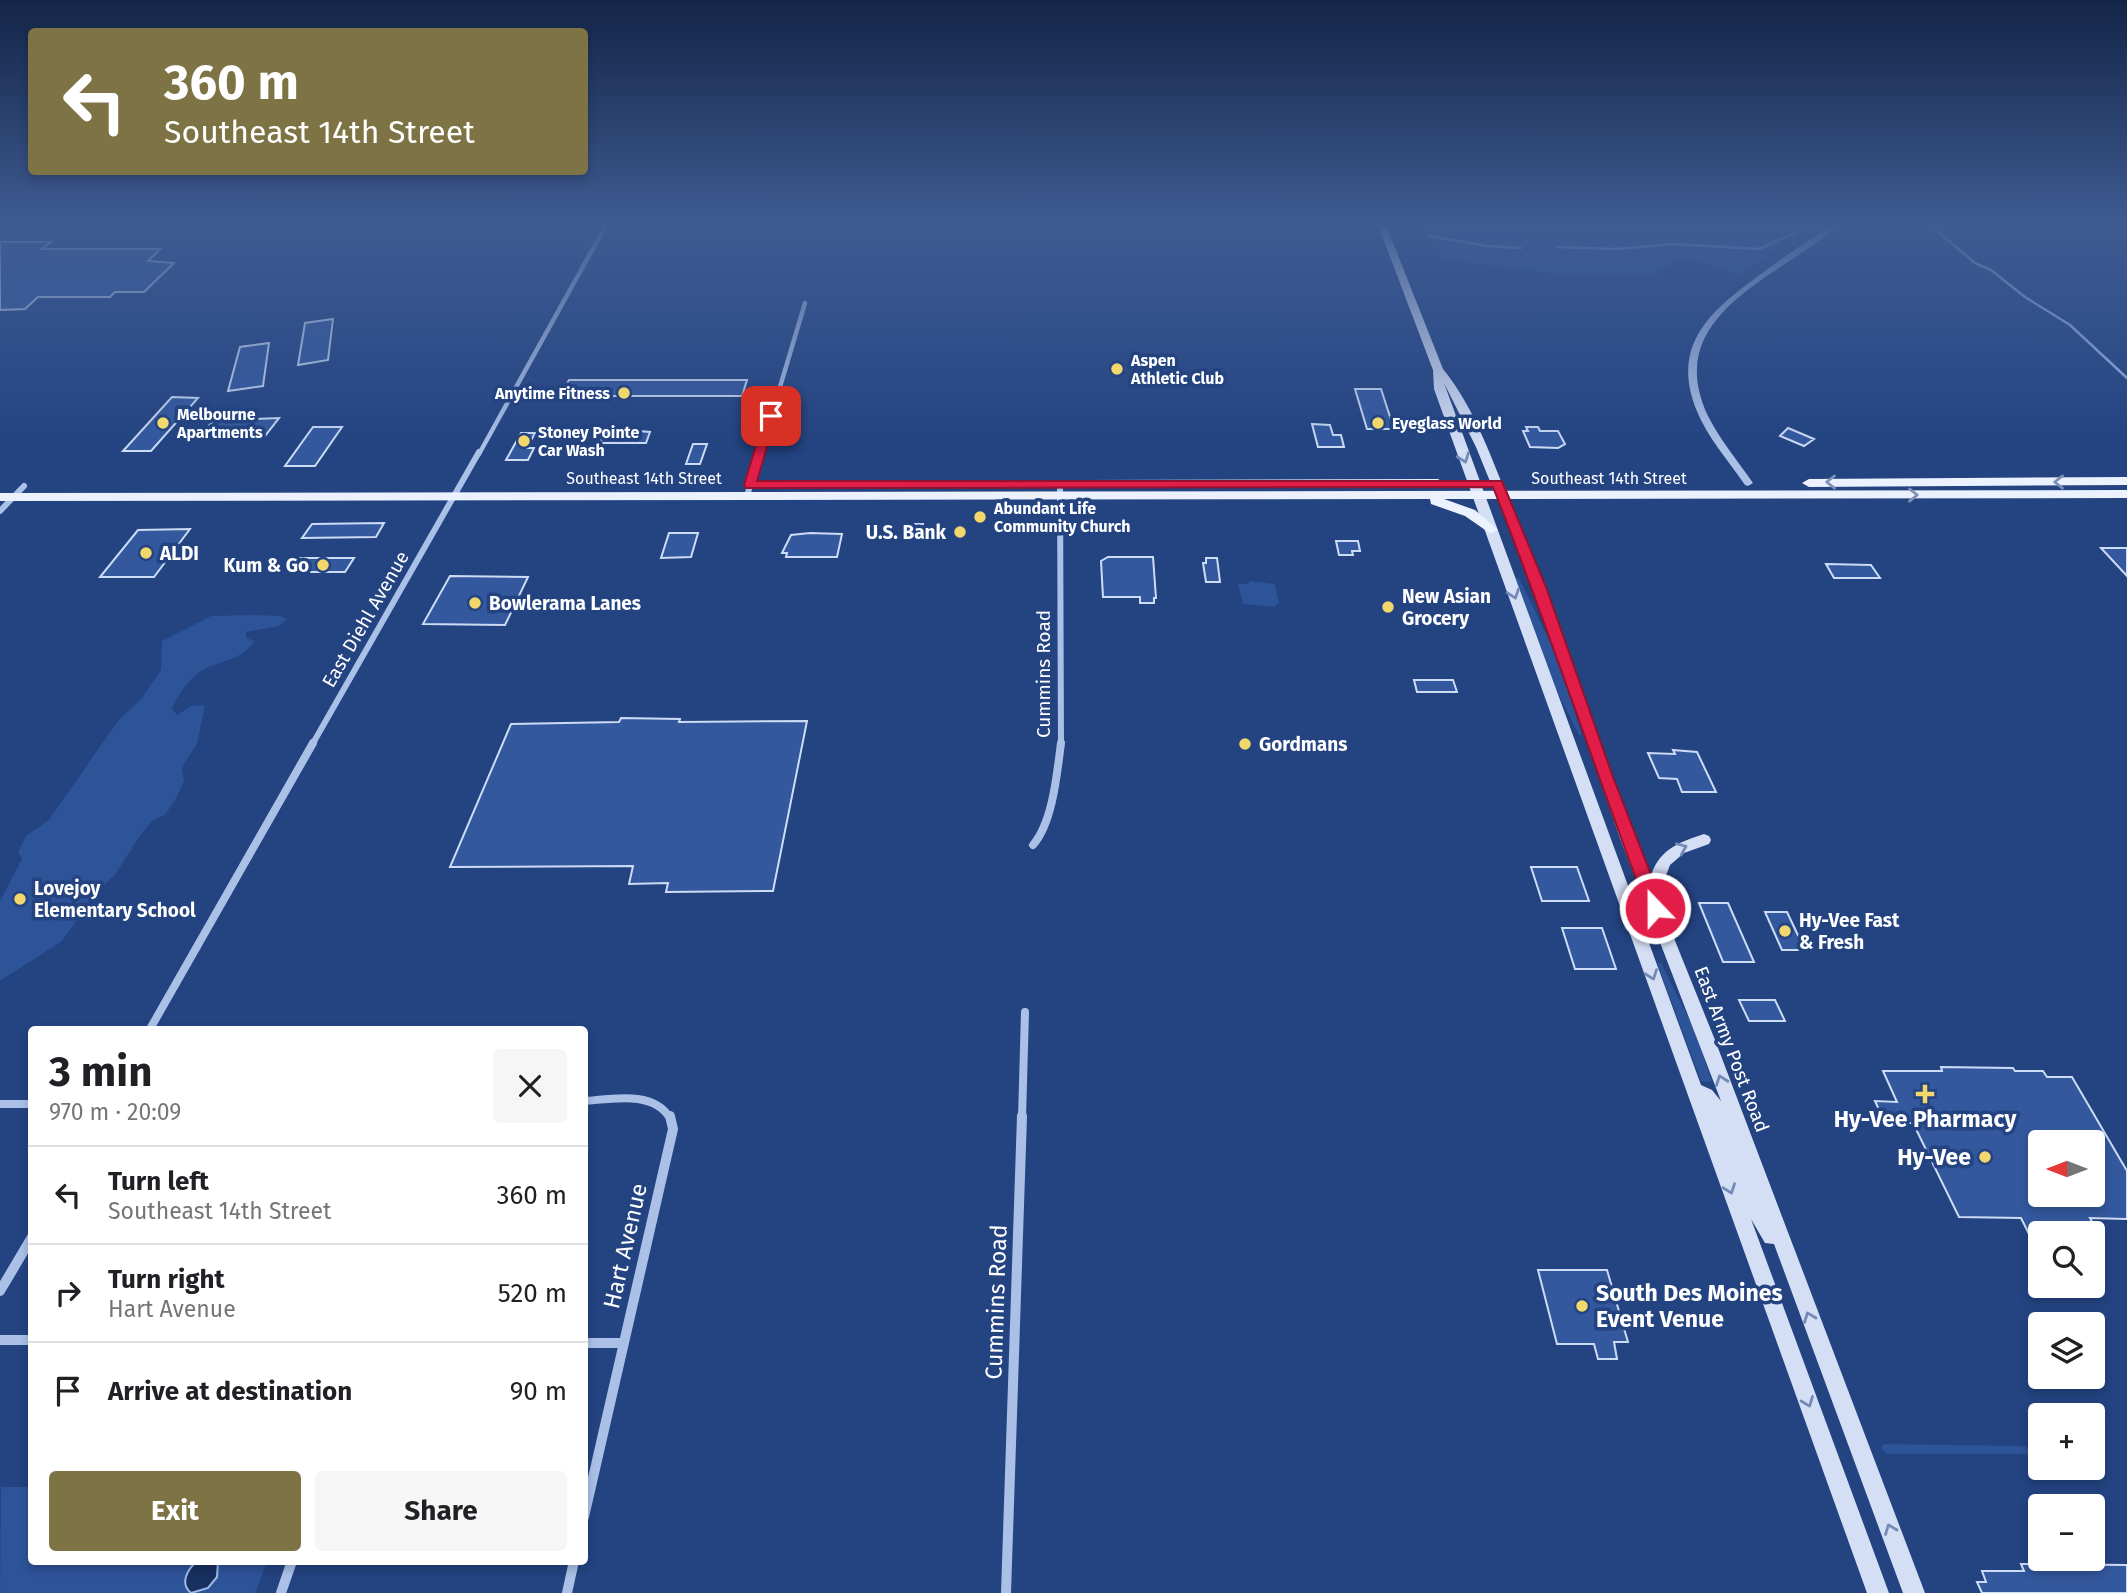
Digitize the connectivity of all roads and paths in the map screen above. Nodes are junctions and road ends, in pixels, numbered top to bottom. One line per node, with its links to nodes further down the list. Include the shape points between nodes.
1 (565, 299): 12 (street, East Diehl Avenue)
2 (1411, 299): 5 (main road, East Army Post Road)
3 (1734, 299): 7 (street, via 1717,312 1697,340 1692,366 1696,396 1710,426)
4 (805, 303): 13 (street)
5 (1438, 370): 10 (main road, East Army Post Road, one-way to 10, via 1439,389); 11 (main road, East Army Post Road, via 1453,388)
6 (2127, 481): 7 (main road, Southeast 14th Street, one-way to 7)
7 (1748, 483): 11 (main road, Southeast 14th Street)
8 (0, 486): 9 (main road, Southeast 14th Street)
9 (24, 486): 12 (main road, Southeast 14th Street); 17 (street)
10 (1476, 489): 11 (main road, Southeast 14th Street); 14 (main road, Southeast 14th Street); 16 (main road, Southeast 14th Street); 19 (main road, East Army Post Road)
11 (1499, 489): 15 (main road, Southeast 14th Street, one-way to 15); 22 (main road, East Army Post Road)
12 (459, 490): 13 (main road, Southeast 14th Street); 17 (main road, Southeast 14th Street); 24 (street, East Diehl Avenue)
13 (748, 491): 14 (main road, Southeast 14th Street)
14 (1060, 491): 16 (main road, Southeast 14th Street); 21 (street, Cummins Road, via 1061,742 1055,787)
15 (2127, 494)
16 (1412, 496): 19 (main road, via 1471,513)
17 (7, 497): 18 (street)
18 (0, 510)
19 (1491, 530): 25 (main road, East Army Post Road, one-way to 25)
20 (1704, 840): 22 (main road, one-way to 20, via 1662,860)
21 (1033, 845)
22 (1655, 908): 30 (main road, East Army Post Road, one-way to 22)
23 (1025, 1012): 41 (street, Cummins Road)
24 (152, 1026)
25 (1694, 1090): 30 (main road, via 1705,1093 1722,1119 1755,1208); 42 (main road, East Army Post Road, one-way to 42)
26 (588, 1101): 35 (street, Hart Avenue, via 654,1101 673,1118)
27 (0, 1104): 28 (street)
28 (28, 1104)
29 (28, 1244): 31 (street)
30 (1788, 1261): 43 (main road, East Army Post Road, one-way to 30)
31 (0, 1292)
32 (0, 1340): 33 (street)
33 (28, 1340)
34 (588, 1343): 35 (street)
35 (624, 1343): 36 (street, Hart Avenue)
36 (588, 1500)
37 (291, 1565): 39 (street)
38 (573, 1565): 40 (street)
39 (281, 1593)
40 (567, 1593)
41 (1006, 1593)
42 (1878, 1593)
43 (1914, 1593)

